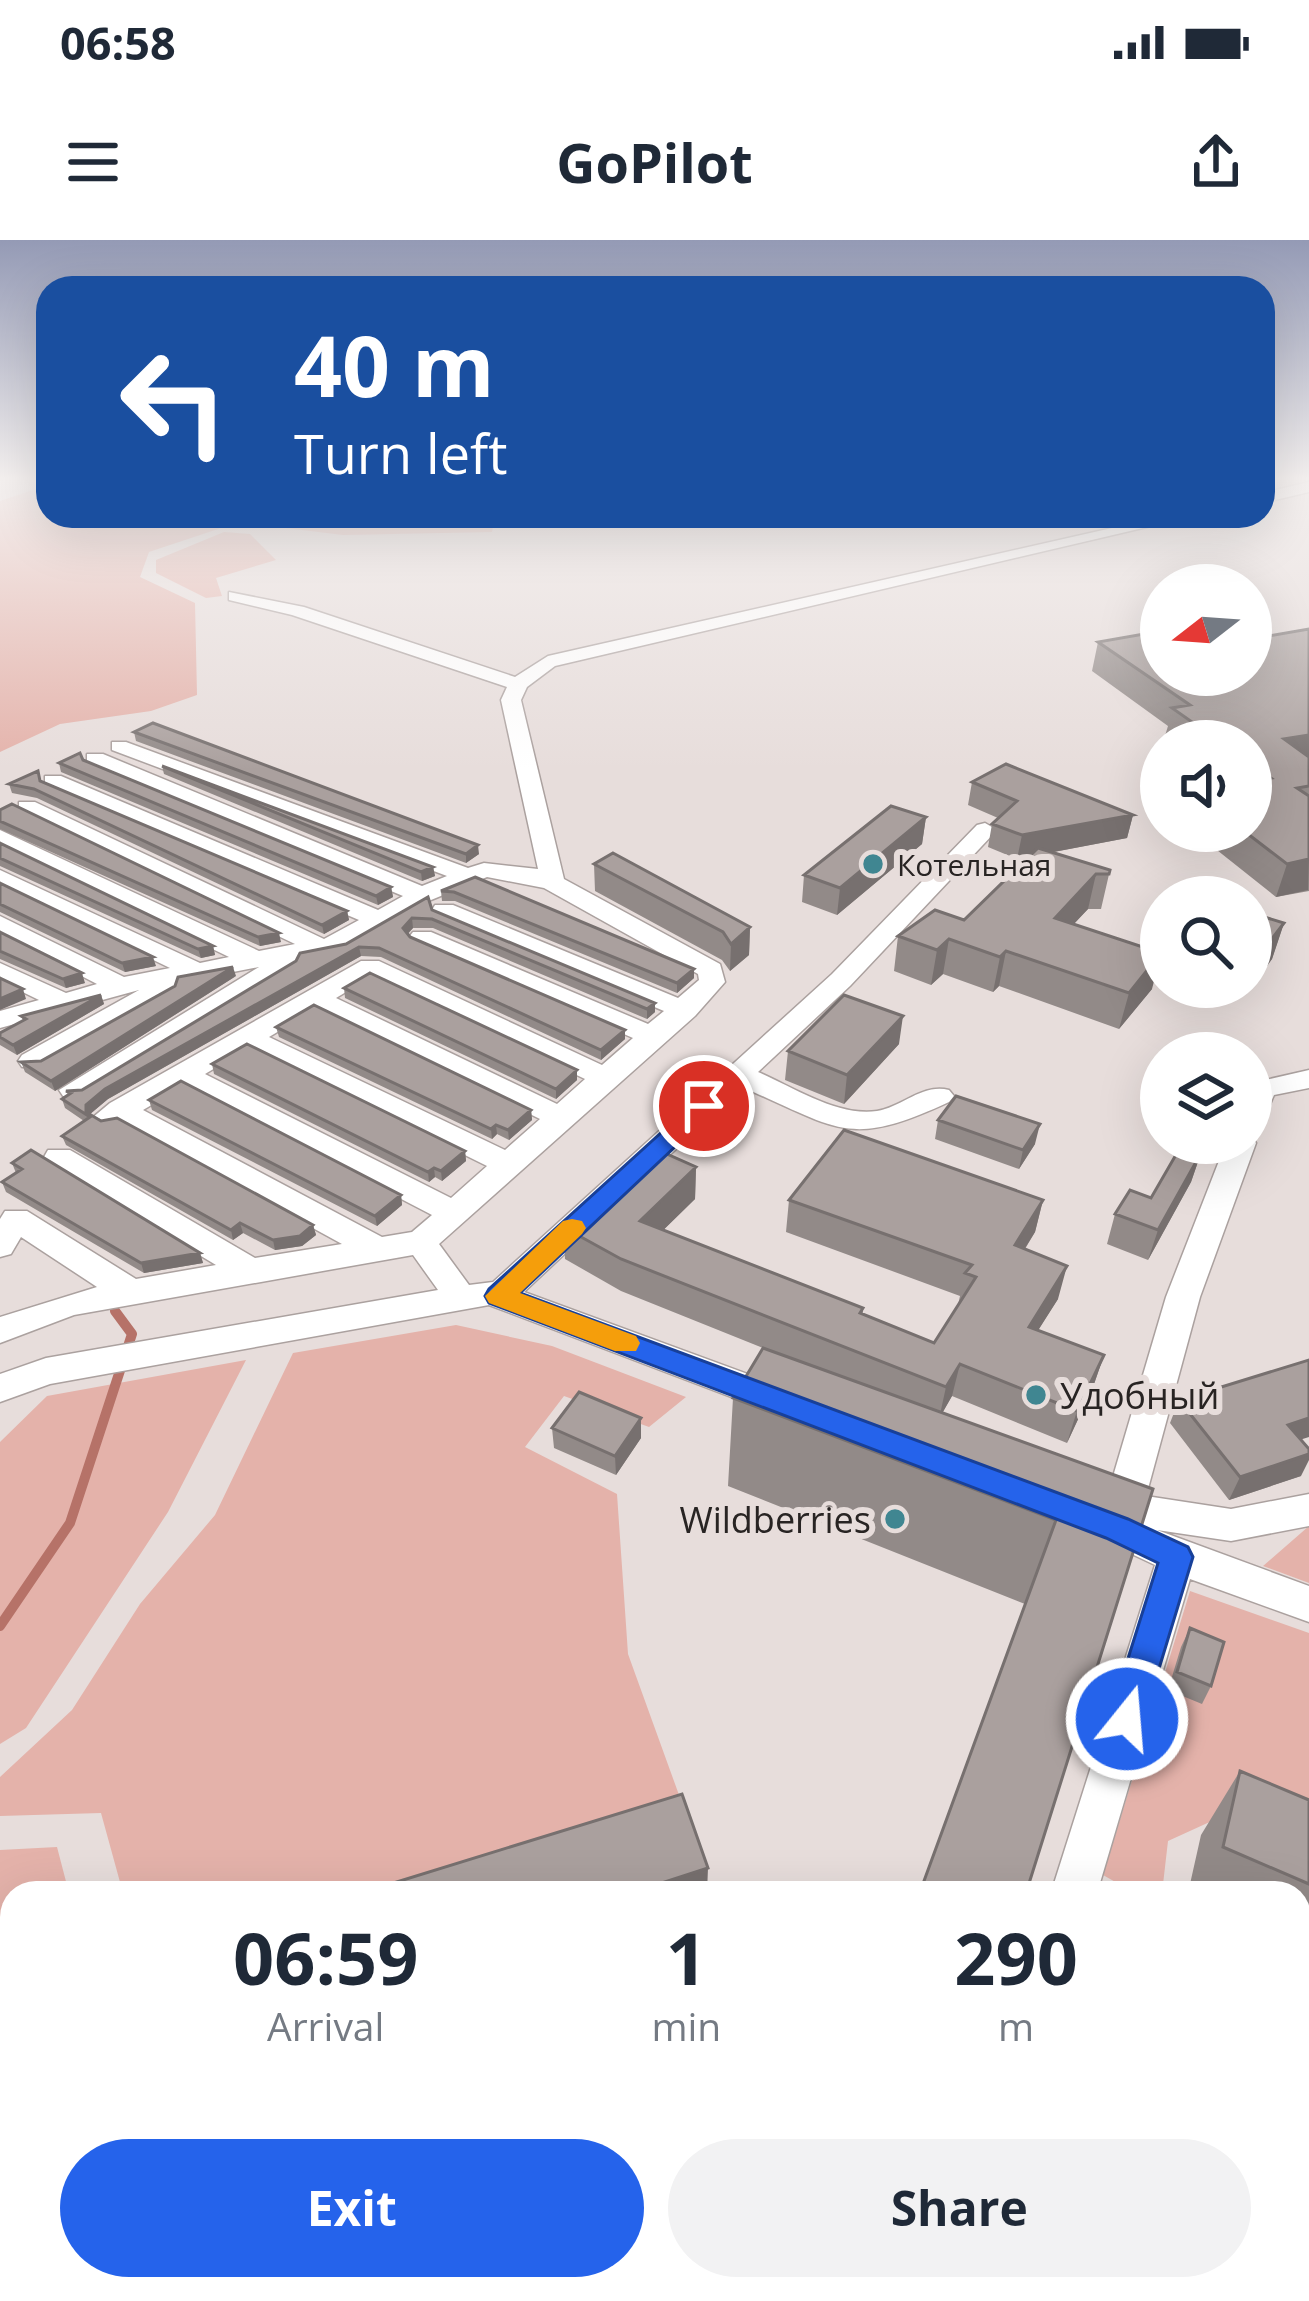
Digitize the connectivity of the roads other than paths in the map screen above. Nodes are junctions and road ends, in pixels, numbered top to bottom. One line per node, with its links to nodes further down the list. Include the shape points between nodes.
1 (919, 577): 3 (street, via 548,662)
2 (235, 596): 3 (street)
3 (518, 684): 12 (street, via 512,700)
4 (119, 746): 10 (street)
5 (95, 759): 13 (street)
6 (53, 781): 14 (street)
7 (27, 807): 17 (street)
8 (985, 830): 30 (street)
9 (0, 837): 18 (street)
10 (464, 875): 12 (street, via 501,869); 13 (street)
11 (0, 877): 19 (street)
12 (554, 883): 24 (street, via 711,970 712,982)
13 (433, 902): 14 (street); 24 (street)
14 (378, 919): 17 (street)
15 (0, 924): 21 (street)
16 (422, 937): 27 (street)
17 (313, 949): 18 (street); 34 (street)
18 (254, 959): 19 (street)
19 (194, 970): 21 (street); 28 (street)
20 (0, 971): 23 (street)
21 (119, 986): 23 (street)
22 (315, 998): 26 (street); 31 (street, via 370,967); 36 (street)
23 (64, 1002): 25 (street)
24 (685, 1010): 27 (street)
25 (0, 1020)
26 (248, 1037): 29 (street); 39 (street)
27 (656, 1037): 31 (street)
28 (32, 1061)
29 (184, 1074): 40 (street); 43 (street, via 114,1114)
30 (739, 1075): 35 (street, via 849,1122 886,1120); 46 (street)
31 (608, 1079): 36 (street)
32 (1309, 1079): 33 (street)
33 (1272, 1087)
34 (73, 1090)
35 (939, 1096)
36 (563, 1119): 39 (street)
37 (59, 1157): 44 (street)
38 (1233, 1164): 52 (street, via 1183,1297)
39 (511, 1165): 40 (street)
40 (454, 1213): 41 (street)
41 (421, 1242): 43 (street); 46 (street)
42 (0, 1246): 45 (street, via 16,1219)
43 (372, 1246): 44 (street)
44 (250, 1270): 45 (street)
45 (132, 1293): 47 (street, via 69,1304)
46 (484, 1296): 48 (street, via 46,1371); 49 (street)
47 (0, 1330)
48 (0, 1388)
49 (806, 1411)
50 (1309, 1510): 52 (street, via 1231,1525)
51 (1072, 1511): 52 (street)
52 (1120, 1519): 53 (street)
53 (1177, 1557): 54 (street); 55 (street)
54 (1309, 1604)
55 (1078, 1881)

